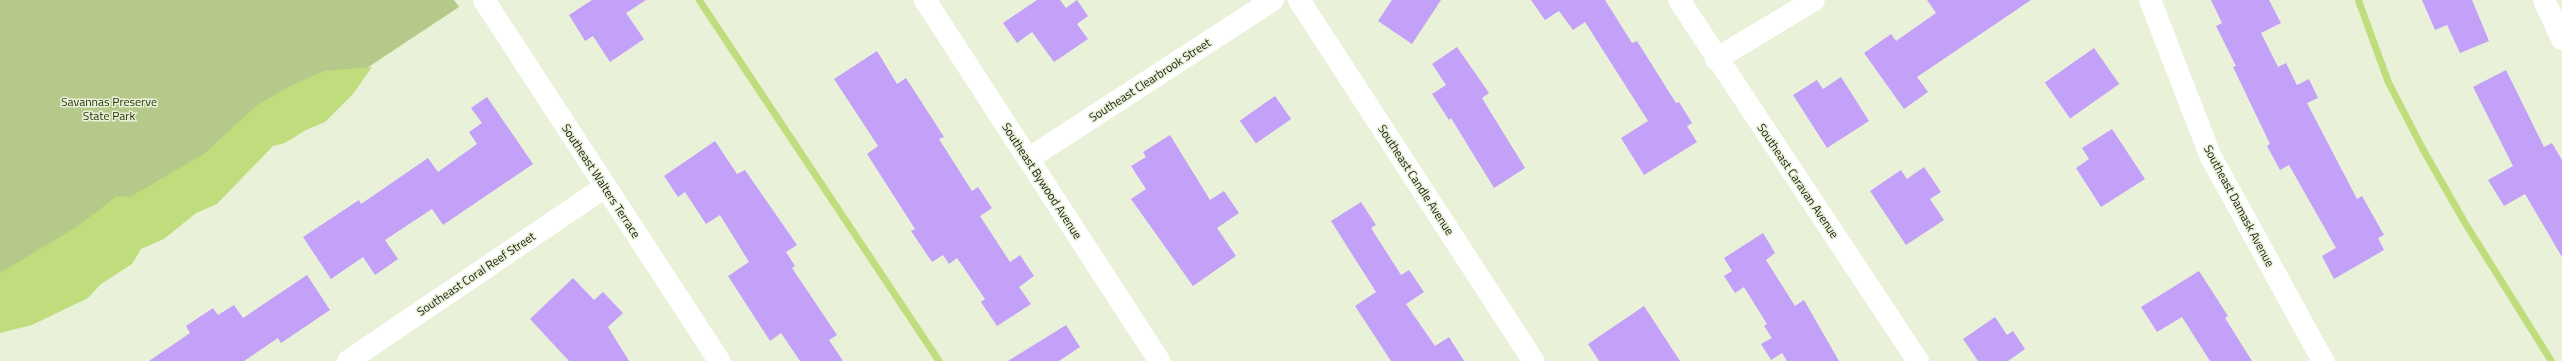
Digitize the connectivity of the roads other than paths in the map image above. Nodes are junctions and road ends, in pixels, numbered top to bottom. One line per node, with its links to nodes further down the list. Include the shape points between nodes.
1 (484, 0): 12 (street, Southeast Walters Terrace)
2 (925, 0): 11 (street, Southeast Bywood Avenue)
3 (1273, 0): 11 (street, Southeast Clearbrook Street)
4 (1299, 0): 16 (street, Southeast Candle Avenue)
5 (1679, 0): 10 (street, Southeast Caravan Avenue)
6 (1814, 0): 10 (street)
7 (2150, 0): 18 (street, Southeast Damask Avenue, via 2211,157)
8 (2544, 0): 9 (street)
9 (2562, 39)
10 (1716, 59): 17 (street, Southeast Caravan Avenue)
11 (1028, 159): 15 (street, Southeast Bywood Avenue)
12 (605, 187): 13 (street, Southeast Coral Reef Street); 14 (street, Southeast Walters Terrace)
13 (348, 361)
14 (719, 361)
15 (1158, 361)
16 (1533, 361)
17 (1918, 361)
18 (2323, 361)

